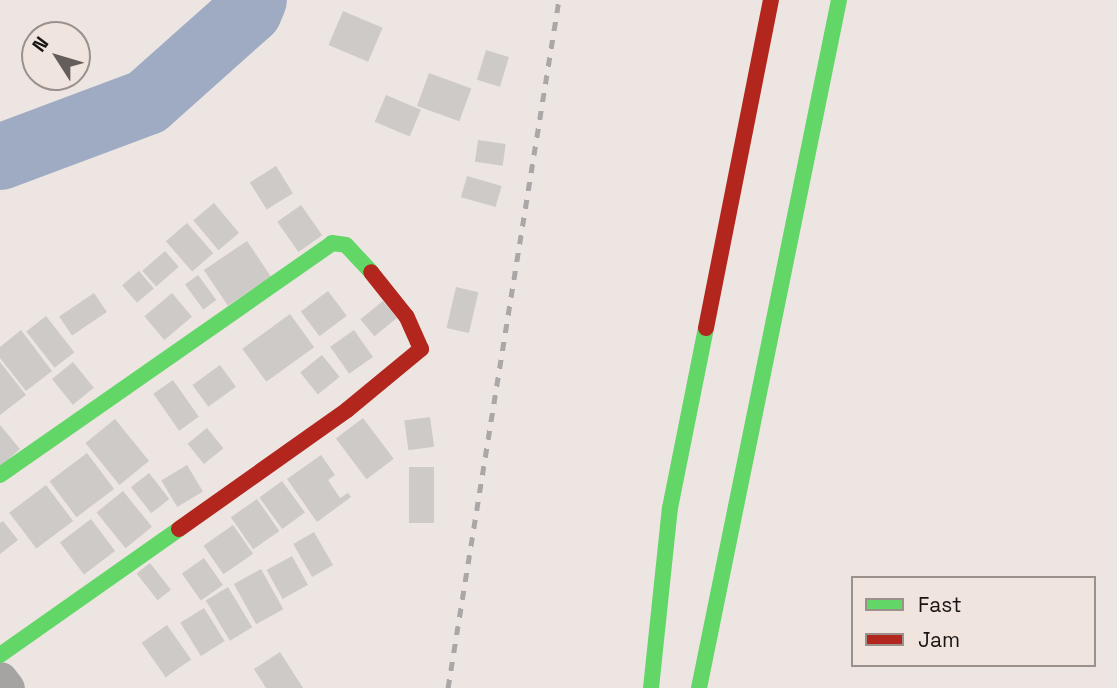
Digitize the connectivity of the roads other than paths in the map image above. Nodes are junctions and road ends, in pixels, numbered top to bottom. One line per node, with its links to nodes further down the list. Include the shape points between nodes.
1 (771, 0): 5 (main road, via 670,508)
2 (839, 0): 10 (main road)
3 (0, 475): 4 (main road, via 332,243 346,245 374,275 406,316 421,349 347,410)
4 (0, 655)
5 (652, 661): 8 (main road); 9 (main road)
6 (0, 679): 7 (street)
7 (7, 688)
8 (645, 688)
9 (650, 688)
10 (699, 688)

